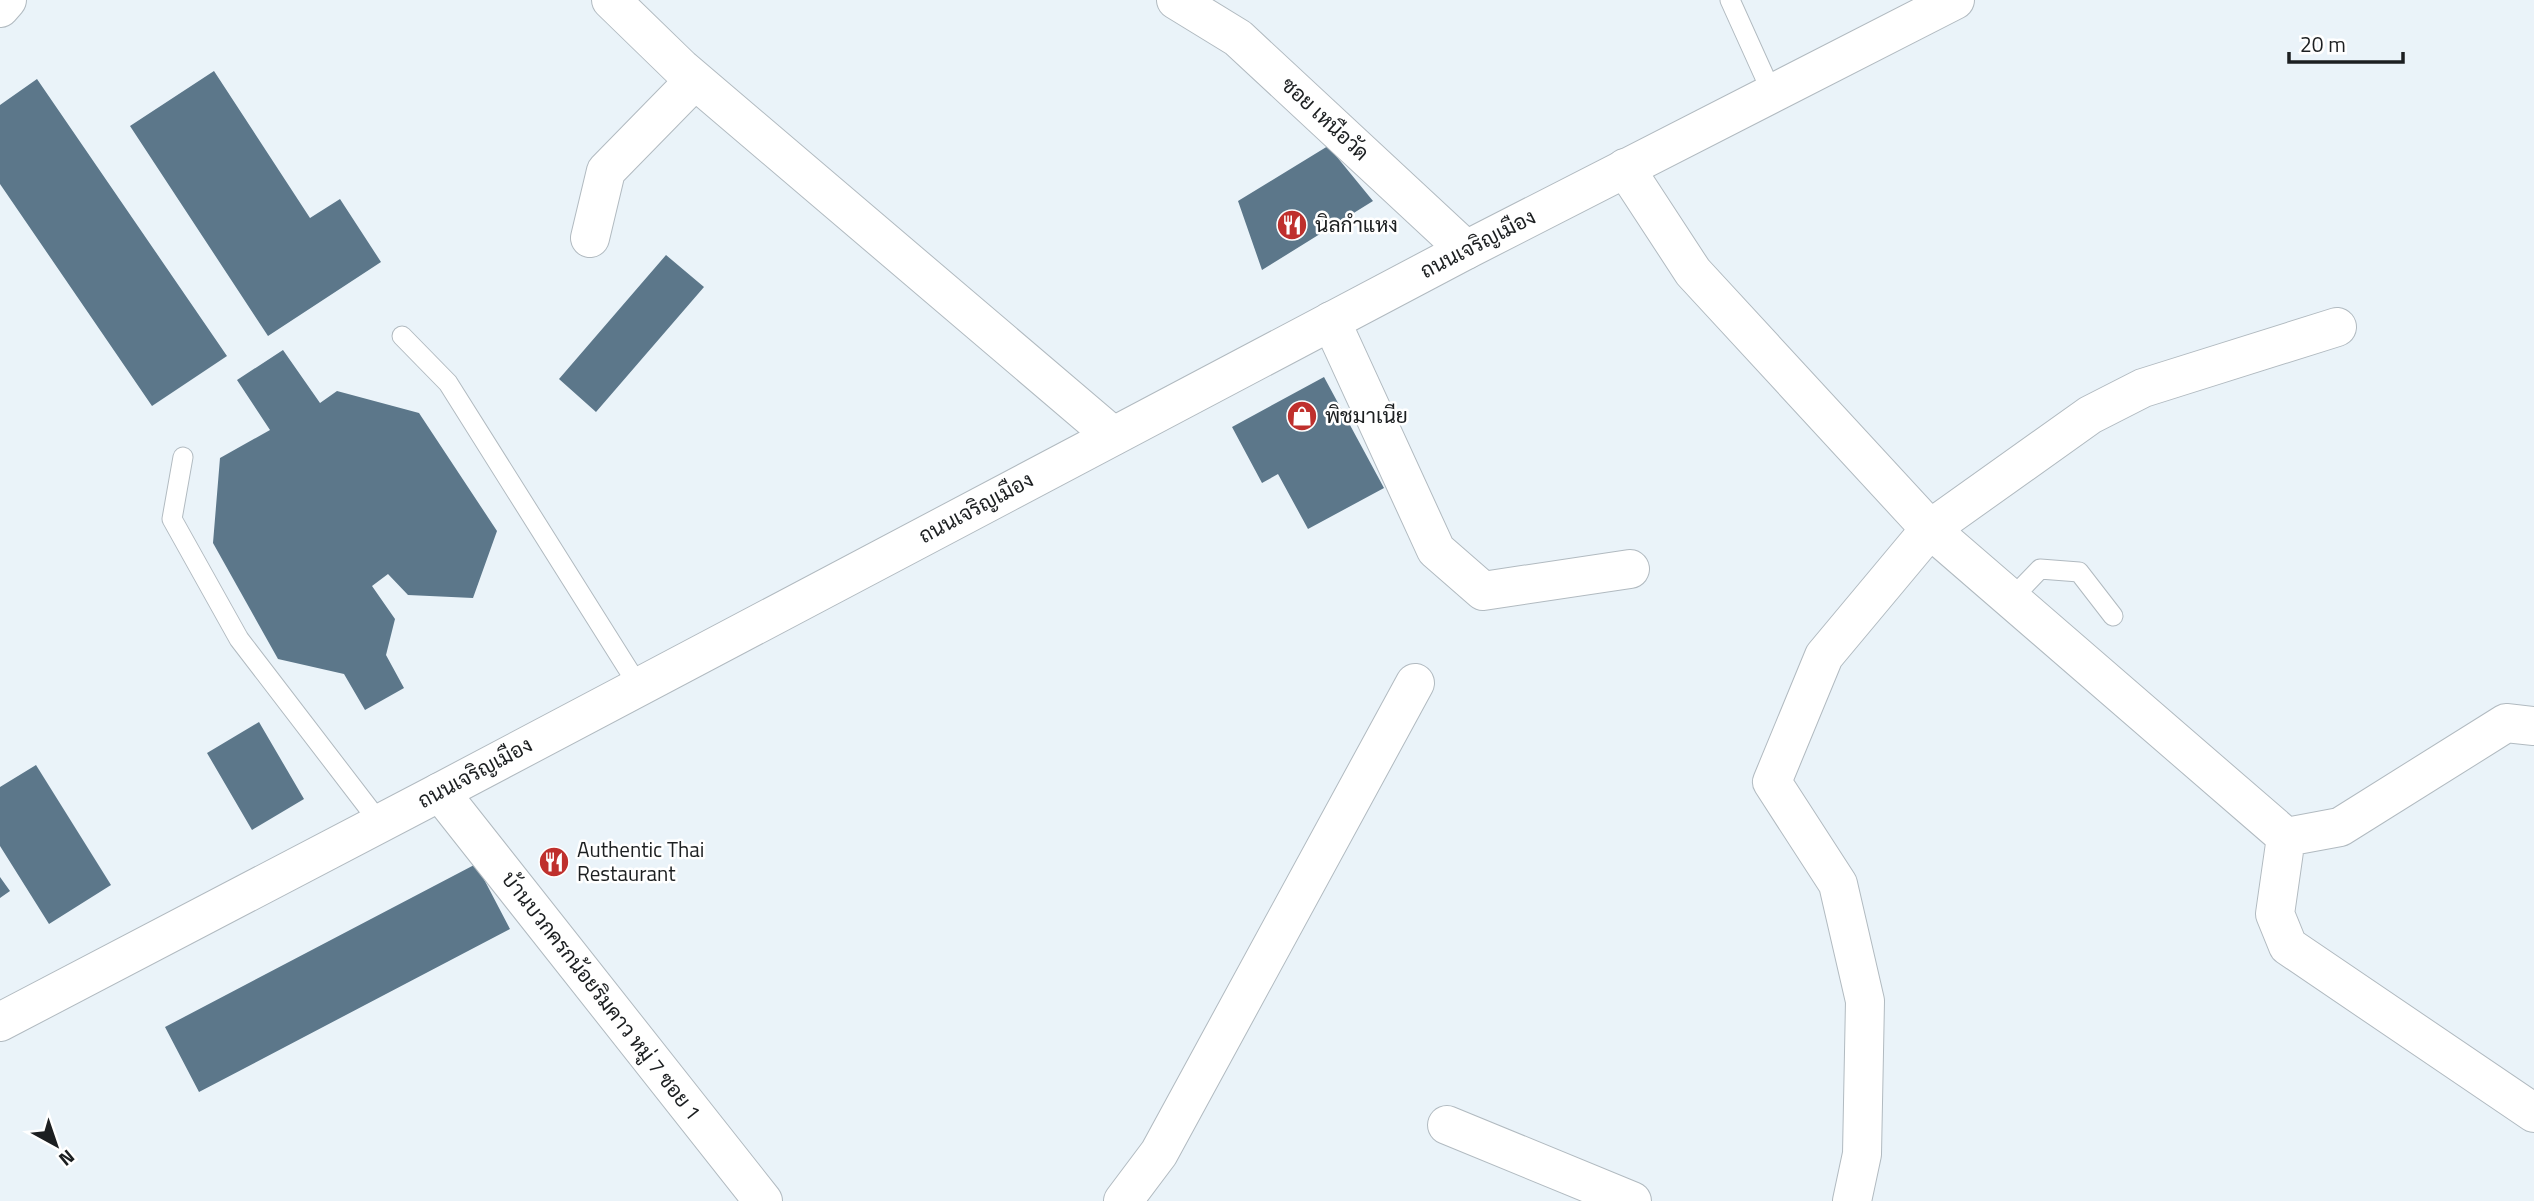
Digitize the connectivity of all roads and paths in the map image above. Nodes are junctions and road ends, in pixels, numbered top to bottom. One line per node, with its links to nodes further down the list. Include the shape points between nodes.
1 (7, 0): 6 (street)
2 (611, 0): 7 (street)
3 (1176, 0): 11 (street, ซอย เหนือวัด, via 1238,38)
4 (1730, 0): 8 (lane)
5 (1955, 0): 8 (street, ถนนเจริญเมือง)
6 (0, 8)
7 (695, 80): 10 (street, via 606,171); 15 (street)
8 (1772, 93): 9 (street, ถนนเจริญเมือง)
9 (1625, 168): 11 (street, ถนนเจริญเมือง); 17 (street, via 1693,272)
10 (590, 238)
11 (1465, 250): 12 (street, ถนนเจริญเมือง)
12 (1331, 321): 15 (street, ถนนเจริญเมือง); 18 (street, via 1437,550 1483,591)
13 (2337, 327): 17 (street, via 2143,388 2090,415)
14 (402, 336): 22 (lane, via 448,383)
15 (1113, 436): 22 (street, ถนนเจริญเมือง)
16 (183, 457): 25 (lane, via 172,519 239,639)
17 (1930, 529): 19 (street); 33 (street, via 1824,656 1772,782 1838,884 1865,1001 1862,1154)
18 (1630, 569)
19 (2011, 599): 20 (lane, via 2040,569 2079,572); 26 (street)
20 (2113, 616)
21 (1415, 683): 30 (street)
22 (638, 685): 24 (street, ถนนเจริญเมือง)
23 (2534, 726): 26 (street, via 2505,723 2340,827)
24 (440, 792): 25 (street, ถนนเจริญเมือง); 31 (street, บ้านบวกครกน้อยริมคาว หมู่ 7 ซอย 1)
25 (380, 823): 27 (street, ถนนเจริญเมือง)
26 (2286, 836): 28 (street, via 2275,914 2288,946)
27 (0, 1022)
28 (2534, 1113)
29 (1447, 1125): 32 (street)
30 (1133, 1197)
31 (763, 1201)
32 (1632, 1201)
33 (1852, 1201)

